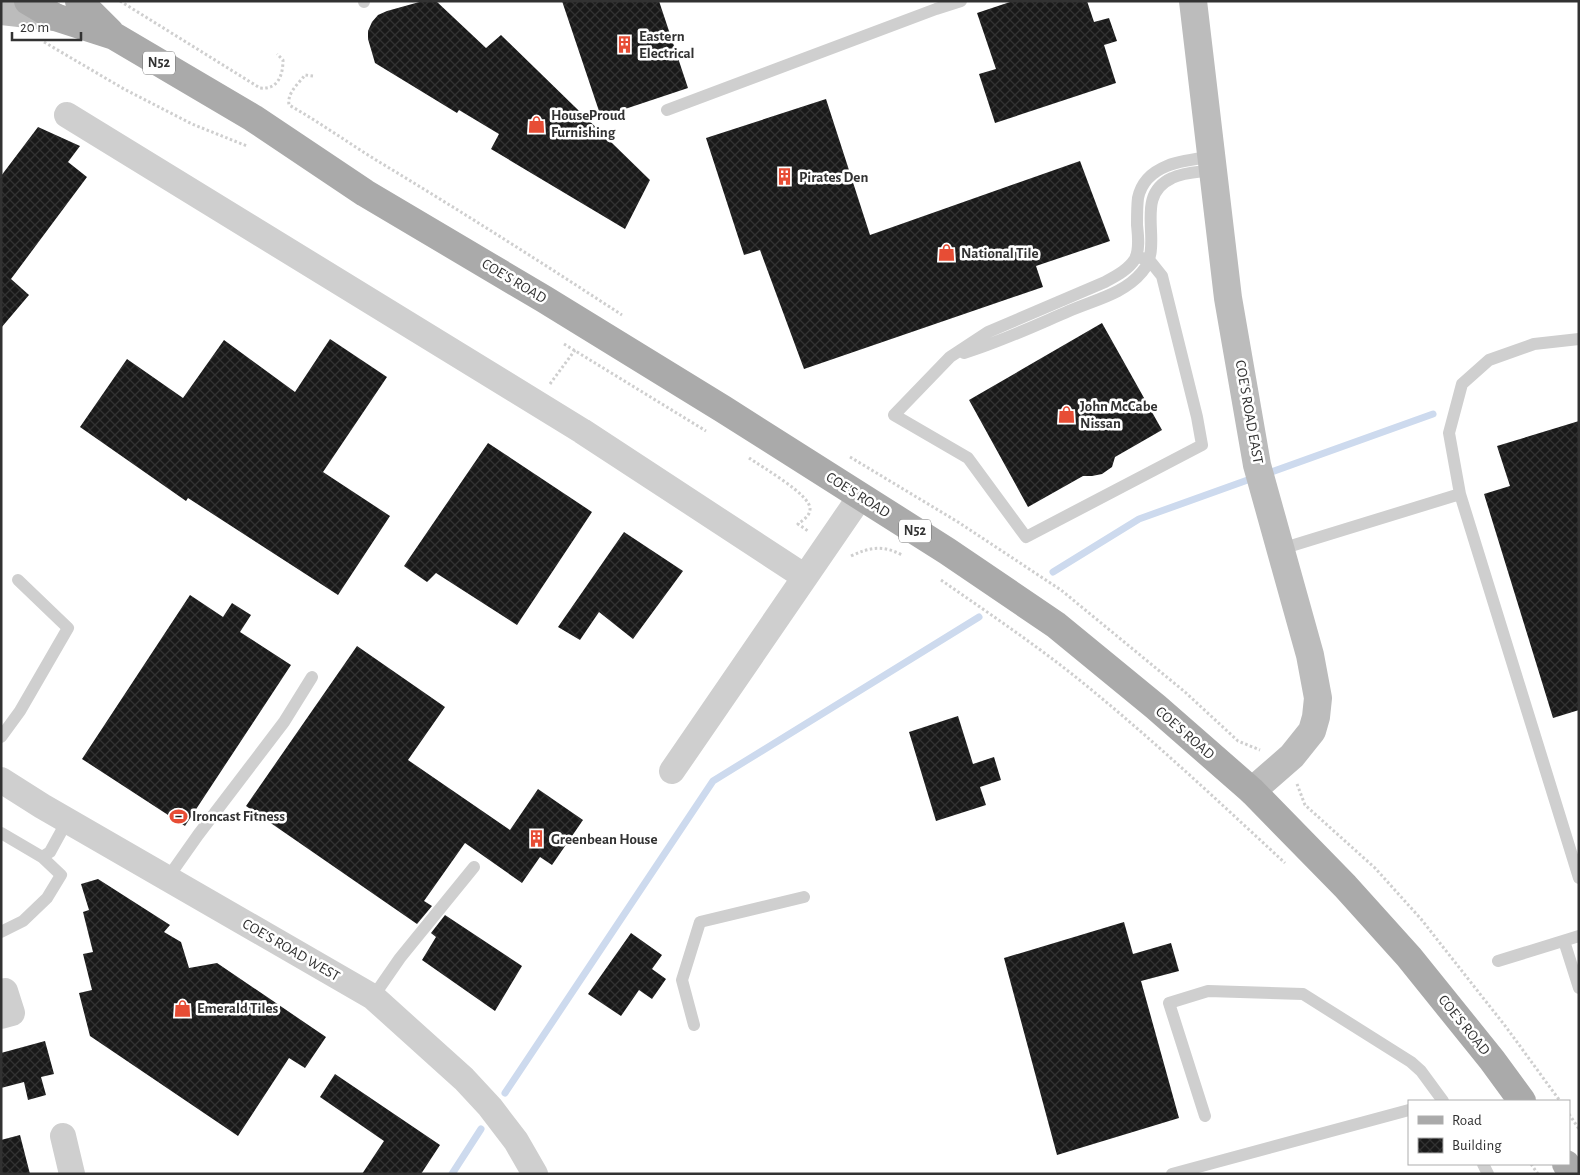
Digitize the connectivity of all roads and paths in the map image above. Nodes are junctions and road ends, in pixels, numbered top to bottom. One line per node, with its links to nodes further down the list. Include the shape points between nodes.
1 (28, 1): 7 (main road, COE'S ROAD / N52)
2 (79, 1): 8 (main road, COE'S ROAD / N52)
3 (120, 1): 10 (path, via 260,88 275,86 280,79 283,60)
4 (961, 1): 11 (lane)
5 (1192, 1): 14 (street, COE'S ROAD EAST)
6 (1, 11): 7 (street)
7 (55, 16): 8 (main road, COE'S ROAD / N52)
8 (114, 36): 25 (main road, COE'S ROAD / N52, via 253,118 365,193 544,299)
9 (42, 41): 13 (path, via 141,98)
10 (277, 54)
11 (667, 110)
12 (67, 114): 21 (street)
13 (248, 147)
14 (1213, 163): 15 (lane, via 1168,164 1148,178 1138,197); 16 (lane, via 1173,177 1158,187 1152,200); 27 (street, COE'S ROAD EAST, via 1228,298 1257,465)
15 (1136, 256): 16 (lane); 20 (lane, via 1122,273 988,332)
16 (1150, 261): 20 (lane, via 1130,284 1111,295 994,344); 20 (lane, via 1162,276 1202,445 1026,537 968,458 894,414)
17 (1579, 339): 24 (lane, via 1534,344 1489,360 1462,384 1449,433)
18 (560, 341): 19 (path)
19 (575, 350): 21 (path); 22 (path)
20 (950, 357)
21 (537, 403): 29 (street)
22 (707, 431)
23 (746, 456): 26 (path, via 808,500 810,510 798,524)
24 (1460, 494): 27 (lane); 42 (lane)
25 (860, 497): 26 (street); 36 (main road, COE'S ROAD / N52, via 1056,625)
26 (828, 544): 28 (path, via 847,558 866,549 880,548); 29 (street)
27 (1281, 549): 36 (street, COE'S ROAD EAST, via 1310,655 1318,698 1316,717 1312,731 1292,756)
28 (908, 558)
29 (805, 577): 34 (street)
30 (938, 578): 40 (path, via 1077,679 1182,767)
31 (18, 580): 33 (lane, via 68,628 20,711)
32 (312, 677): 43 (lane, via 284,722)
33 (1, 737)
34 (672, 771)
35 (1, 780): 37 (street, COE'S ROAD WEST)
36 (1252, 791): 53 (main road, COE'S ROAD / N52, via 1409,957)
37 (67, 821): 39 (lane, via 50,852); 43 (street, COE'S ROAD WEST)
38 (1, 833): 39 (lane)
39 (42, 857): 45 (lane, via 61,875 47,898 23,921)
40 (1286, 865)
41 (474, 867): 50 (lane, via 400,958)
42 (1579, 878)
43 (168, 879): 50 (street, COE'S ROAD WEST)
44 (804, 897): 51 (lane, via 700,922 682,980)
45 (1, 932)
46 (1579, 936): 47 (lane)
47 (1564, 941): 48 (lane); 49 (lane)
48 (1498, 961)
49 (1579, 988)
50 (373, 997): 60 (street, COE'S ROAD WEST, via 464,1079 490,1107 516,1141)
51 (694, 1025)
52 (1441, 1100): 55 (lane, via 1411,1062 1303,994 1208,991 1169,1003)
53 (1521, 1100)
54 (1408, 1110): 61 (lane)
55 (1205, 1116)
56 (1570, 1116): 57 (path)
57 (1579, 1129)
58 (63, 1136): 59 (street)
59 (72, 1174)
60 (535, 1174)
61 (1172, 1174)

